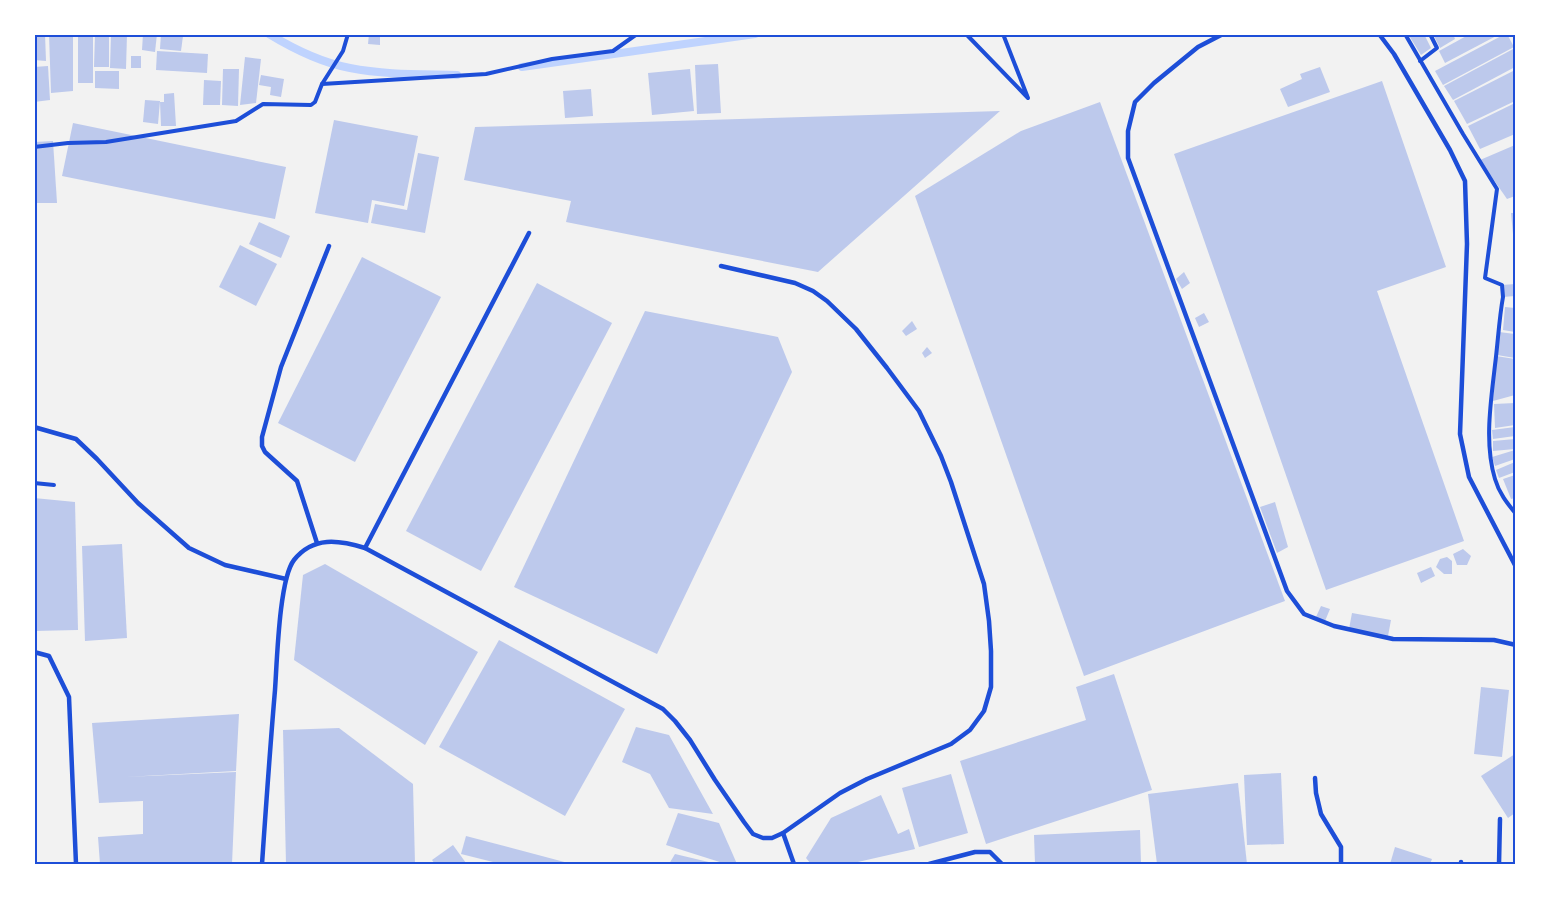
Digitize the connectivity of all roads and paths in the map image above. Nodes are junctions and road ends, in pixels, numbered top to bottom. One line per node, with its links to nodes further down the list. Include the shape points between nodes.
1 (348, 34): 10 (path, via 343,51)
2 (637, 34): 10 (path, via 613,51 486,74)
3 (966, 34): 4 (path, via 1028,99)
4 (1003, 34)
5 (1223, 34): 23 (lane, via 1198,47 1135,102 1128,131 1128,158 1287,591 1304,614 1334,626 1393,639 1494,640)
6 (1379, 34): 21 (lane, via 1400,63 1465,181 1467,244 1460,434 1469,477)
7 (1405, 34): 9 (path)
8 (1430, 34): 9 (path, via 1437,48)
9 (1420, 61): 18 (path, via 1497,189 1485,278 1502,285 1503,297 1490,435 1491,467 1501,495)
10 (322, 84): 11 (path, via 311,105 263,104 236,121 106,142)
11 (34, 147)
12 (529, 233): 20 (lane)
13 (329, 246): 19 (lane, via 282,367 262,437 265,452 297,481)
14 (721, 266): 27 (lane, via 813,291 841,313 887,368 919,411 941,456 984,585 989,621 991,687 984,711 970,730 951,744 840,793)
15 (34, 427): 22 (lane, via 76,439 189,549 225,565)
16 (34, 483): 17 (path)
17 (54, 485)
18 (1515, 514)
19 (317, 543): 20 (lane, via 330,541); 22 (lane, via 292,562)
20 (365, 548): 27 (lane, via 663,709 690,740 753,834 772,838)
21 (1515, 567)
22 (286, 579): 29 (lane)
23 (1515, 645)
24 (34, 652): 28 (lane, via 49,656 69,697)
25 (1315, 778): 33 (lane, via 1321,814 1341,847)
26 (1500, 819): 34 (lane)
27 (783, 833): 30 (lane)
28 (76, 864)
29 (262, 864)
30 (794, 864)
31 (929, 864): 32 (lane, via 975,852 990,852)
32 (1002, 864)
33 (1341, 864)
34 (1499, 864)

